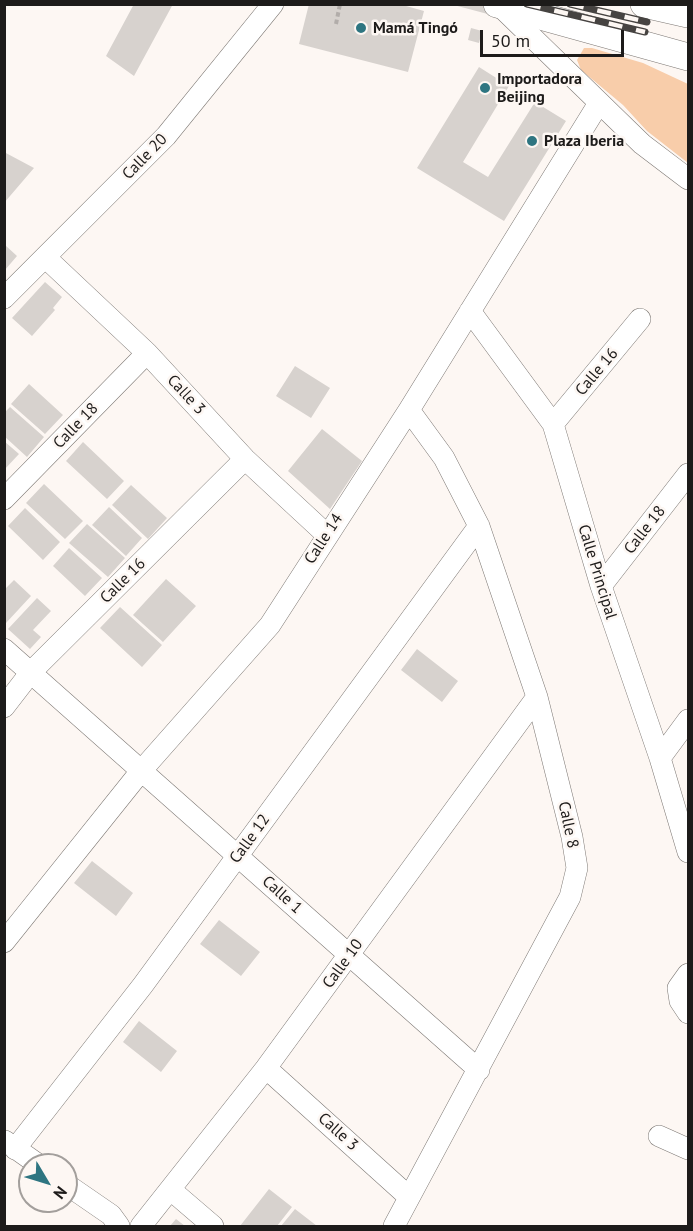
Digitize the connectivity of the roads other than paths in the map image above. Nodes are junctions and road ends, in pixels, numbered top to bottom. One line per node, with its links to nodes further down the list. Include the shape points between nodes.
1 (273, 4): 8 (street, Calle 20, via 166,136)
2 (644, 4): 4 (main road)
3 (498, 5): 5 (main road); 6 (street)
4 (688, 14)
5 (688, 57)
6 (599, 103): 7 (street, via 642,144); 10 (street, Calle 14)
7 (688, 178)
8 (45, 256): 9 (street, Calle 20); 12 (street, Calle 3)
9 (4, 298)
10 (470, 311): 13 (street, Calle 14); 14 (street, Calle Principal)
11 (640, 320): 14 (street, Calle 16)
12 (147, 353): 15 (street, Calle 3); 17 (street, Calle 18)
13 (409, 410): 18 (street, Calle 8, via 444,458); 19 (street, Calle 14)
14 (553, 424): 20 (street, Calle Principal)
15 (245, 459): 19 (street, Calle 3); 22 (street, Calle 16)
16 (688, 474): 20 (street, Calle 18)
17 (4, 498)
18 (479, 526): 23 (street, Calle 8); 29 (street, Calle 12)
19 (327, 535): 27 (street, Calle 14, via 270,625)
20 (601, 586): 26 (street, Calle Principal)
21 (4, 649): 22 (street, Calle 1)
22 (31, 672): 24 (street, Calle 16); 27 (street, Calle 1)
23 (537, 697): 31 (street, Calle 10); 35 (street, Calle 8, via 577,868 570,897)
24 (4, 707)
25 (688, 720): 26 (street)
26 (660, 758): 28 (street, Calle Principal)
27 (141, 771): 29 (street, Calle 1); 30 (street, Calle 14)
28 (688, 852)
29 (238, 856): 31 (street, Calle 1); 37 (street, Calle 12, via 143,986)
30 (4, 942)
31 (349, 956): 34 (street, Calle 10); 35 (street, Calle 1)
32 (683, 981): 33 (street, via 680,1001)
33 (688, 1013)
34 (266, 1068): 40 (street, Calle 10); 42 (street, Calle 3)
35 (478, 1070): 42 (street, Calle 8)
36 (659, 1136): 38 (street)
37 (10, 1144): 39 (street)
38 (688, 1149)
39 (22, 1153)
40 (171, 1190): 44 (street, Calle 10); 45 (street)
41 (78, 1192): 43 (street, via 111,1215)
42 (409, 1197): 46 (street, Calle 8)
43 (119, 1227)
44 (141, 1227)
45 (213, 1227)
46 (394, 1227)

